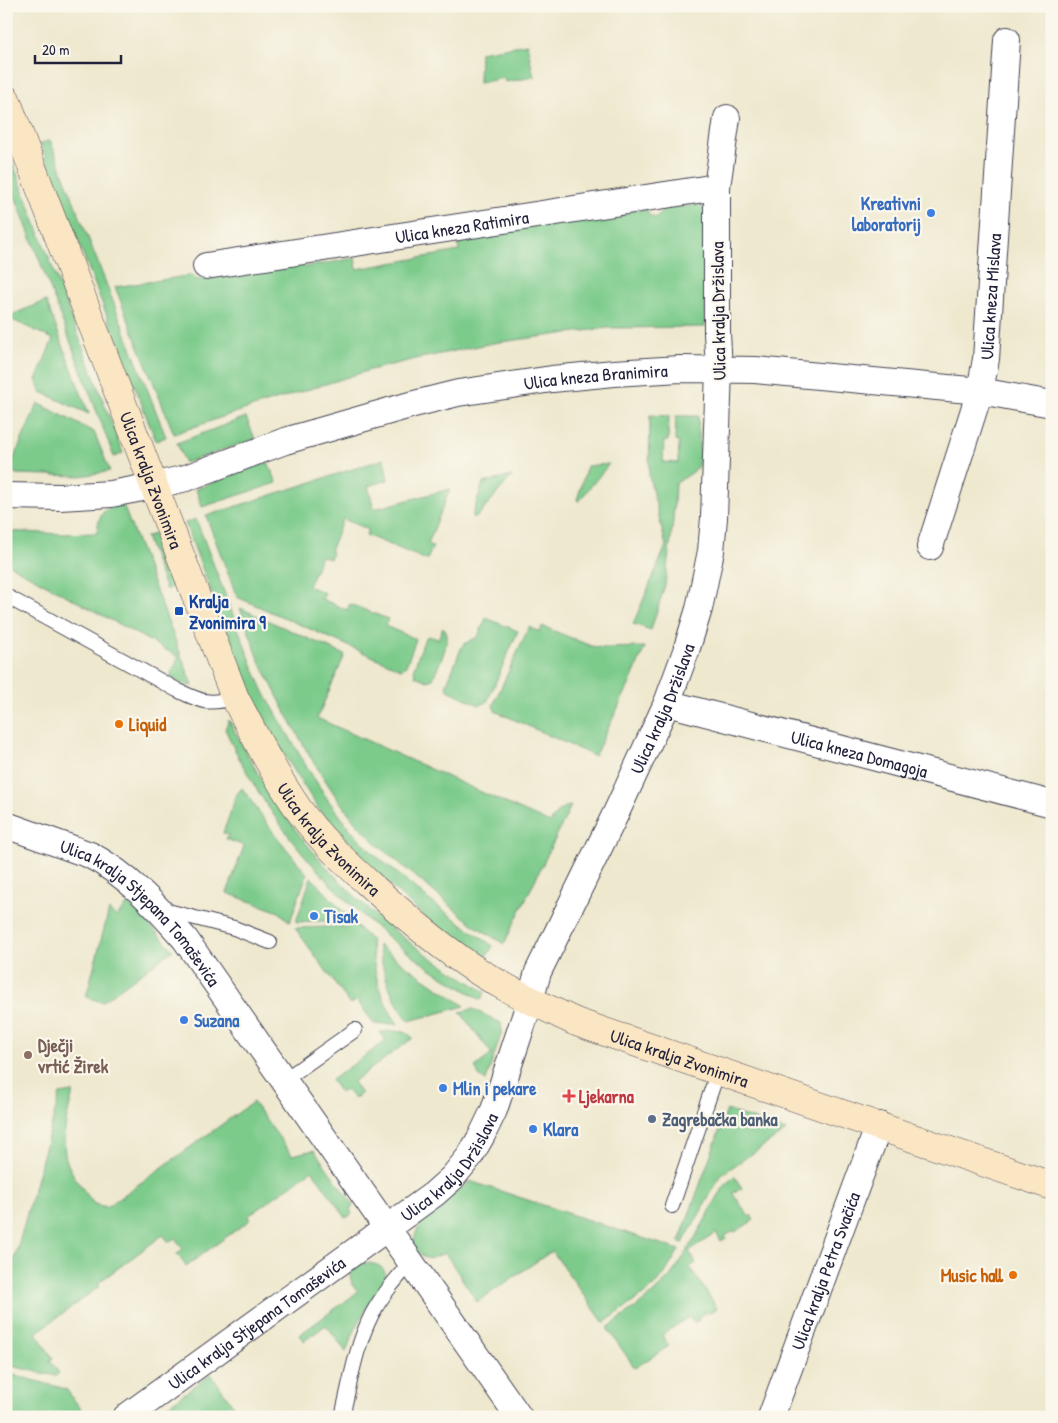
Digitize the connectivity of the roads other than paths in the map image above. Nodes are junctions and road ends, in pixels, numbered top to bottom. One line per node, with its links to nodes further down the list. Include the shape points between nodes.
1 (1007, 40): 7 (street, Ulica kneza Mislava, via 986,359)
2 (6, 99): 9 (main road, Ulica kralja Zvonimira)
3 (727, 118): 4 (street, Ulica kralja Držislava)
4 (717, 187): 5 (street, Ulica kneza Ratimira); 6 (street, Ulica kralja Držislava)
5 (206, 266)
6 (719, 369): 7 (street, Ulica kneza Branimira); 9 (street, Ulica kneza Branimira, via 614,373 458,393 286,441 186,478); 14 (street, Ulica kralja Držislava, via 711,551 699,608)
7 (980, 391): 8 (street, Ulica kneza Branimira); 11 (street, Ulica kneza Mislava)
8 (1052, 404)
9 (153, 486): 10 (street, Ulica kneza Branimira, via 111,494); 13 (main road, Ulica kralja Zvonimira)
10 (6, 496)
11 (930, 547)
12 (6, 596): 13 (lane, via 202,702)
13 (235, 698): 19 (main road, Ulica kralja Zvonimira, via 278,778 300,811 337,854 406,917 460,959)
14 (667, 703): 15 (street, Ulica kneza Domagoja); 19 (street, Ulica kralja Držislava, via 538,972)
15 (1052, 804)
16 (6, 825): 17 (street, Ulica kralja Stjepana Tomaševića, via 103,862)
17 (158, 909): 18 (lane, via 234,928); 22 (street, Ulica kralja Stjepana Tomaševića, via 185,939)
18 (270, 942)
19 (530, 1001): 21 (main road, Ulica kralja Zvonimira, via 576,1022); 26 (street, Ulica kralja Držislava, via 494,1110 470,1156 434,1194)
20 (354, 1030): 22 (lane)
21 (718, 1071): 23 (main road, Ulica kralja Zvonimira); 25 (lane)
22 (284, 1080): 26 (street, Ulica kralja Stjepana Tomaševića)
23 (879, 1125): 24 (main road, Ulica kralja Zvonimira); 31 (street, Ulica kralja Petra Svačića)
24 (1052, 1186)
25 (672, 1206)
26 (388, 1228): 27 (street, Ulica kralja Stjepana Tomaševića); 28 (street, Ulica kralja Stjepana Tomaševića)
27 (411, 1262): 29 (lane, via 372,1314 360,1344); 30 (street, Ulica kralja Stjepana Tomaševića)
28 (126, 1417)
29 (342, 1417)
30 (519, 1417)
31 (771, 1417)

